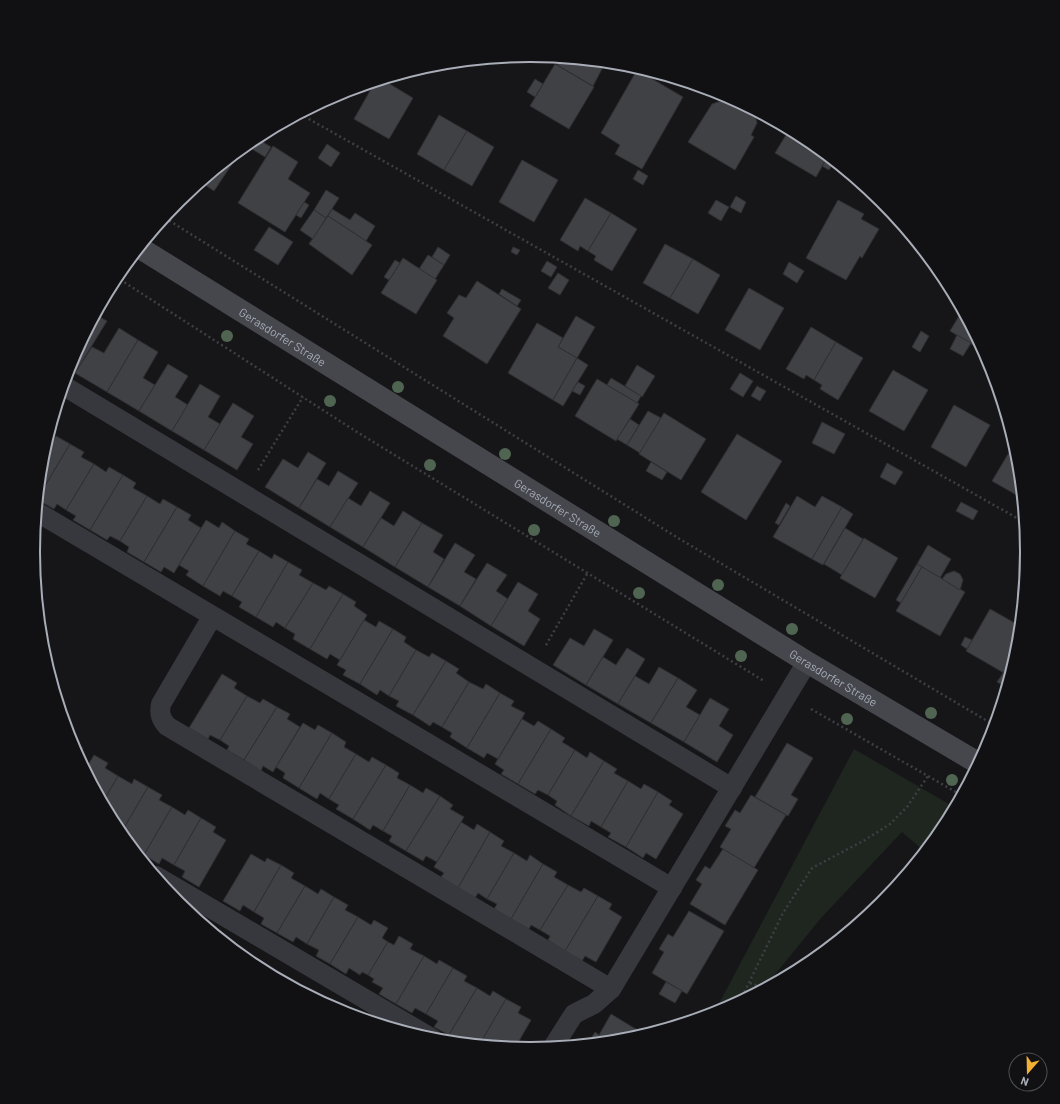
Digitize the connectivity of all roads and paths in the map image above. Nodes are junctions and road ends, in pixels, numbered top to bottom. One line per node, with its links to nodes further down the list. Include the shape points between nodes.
1 (305, 117): 9 (path)
2 (170, 221): 15 (path, via 678,538)
3 (144, 250): 12 (main road, Gerasdorfer Straße)
4 (122, 281): 6 (path)
5 (68, 388): 7 (lane)
6 (303, 397): 7 (path); 10 (path)
7 (243, 494): 13 (lane)
8 (41, 515): 11 (lane)
9 (1019, 519)
10 (587, 574): 13 (path); 14 (path)
11 (212, 617): 21 (lane); 24 (lane, via 161,704 161,720 167,726)
12 (807, 662): 14 (lane); 16 (main road, Gerasdorfer Straße)
13 (532, 668): 18 (lane)
14 (788, 696): 17 (path); 18 (lane)
15 (989, 722)
16 (973, 761)
17 (928, 776): 19 (path); 22 (path, via 907,806 890,824 812,868 783,913)
18 (732, 788): 21 (lane)
19 (956, 792)
20 (172, 885): 26 (lane)
21 (672, 888): 24 (lane)
22 (750, 983): 23 (path); 25 (path)
23 (757, 986)
24 (611, 988): 27 (lane, via 594,1004 574,1014)
25 (745, 992)
26 (414, 1028)
27 (557, 1041)

